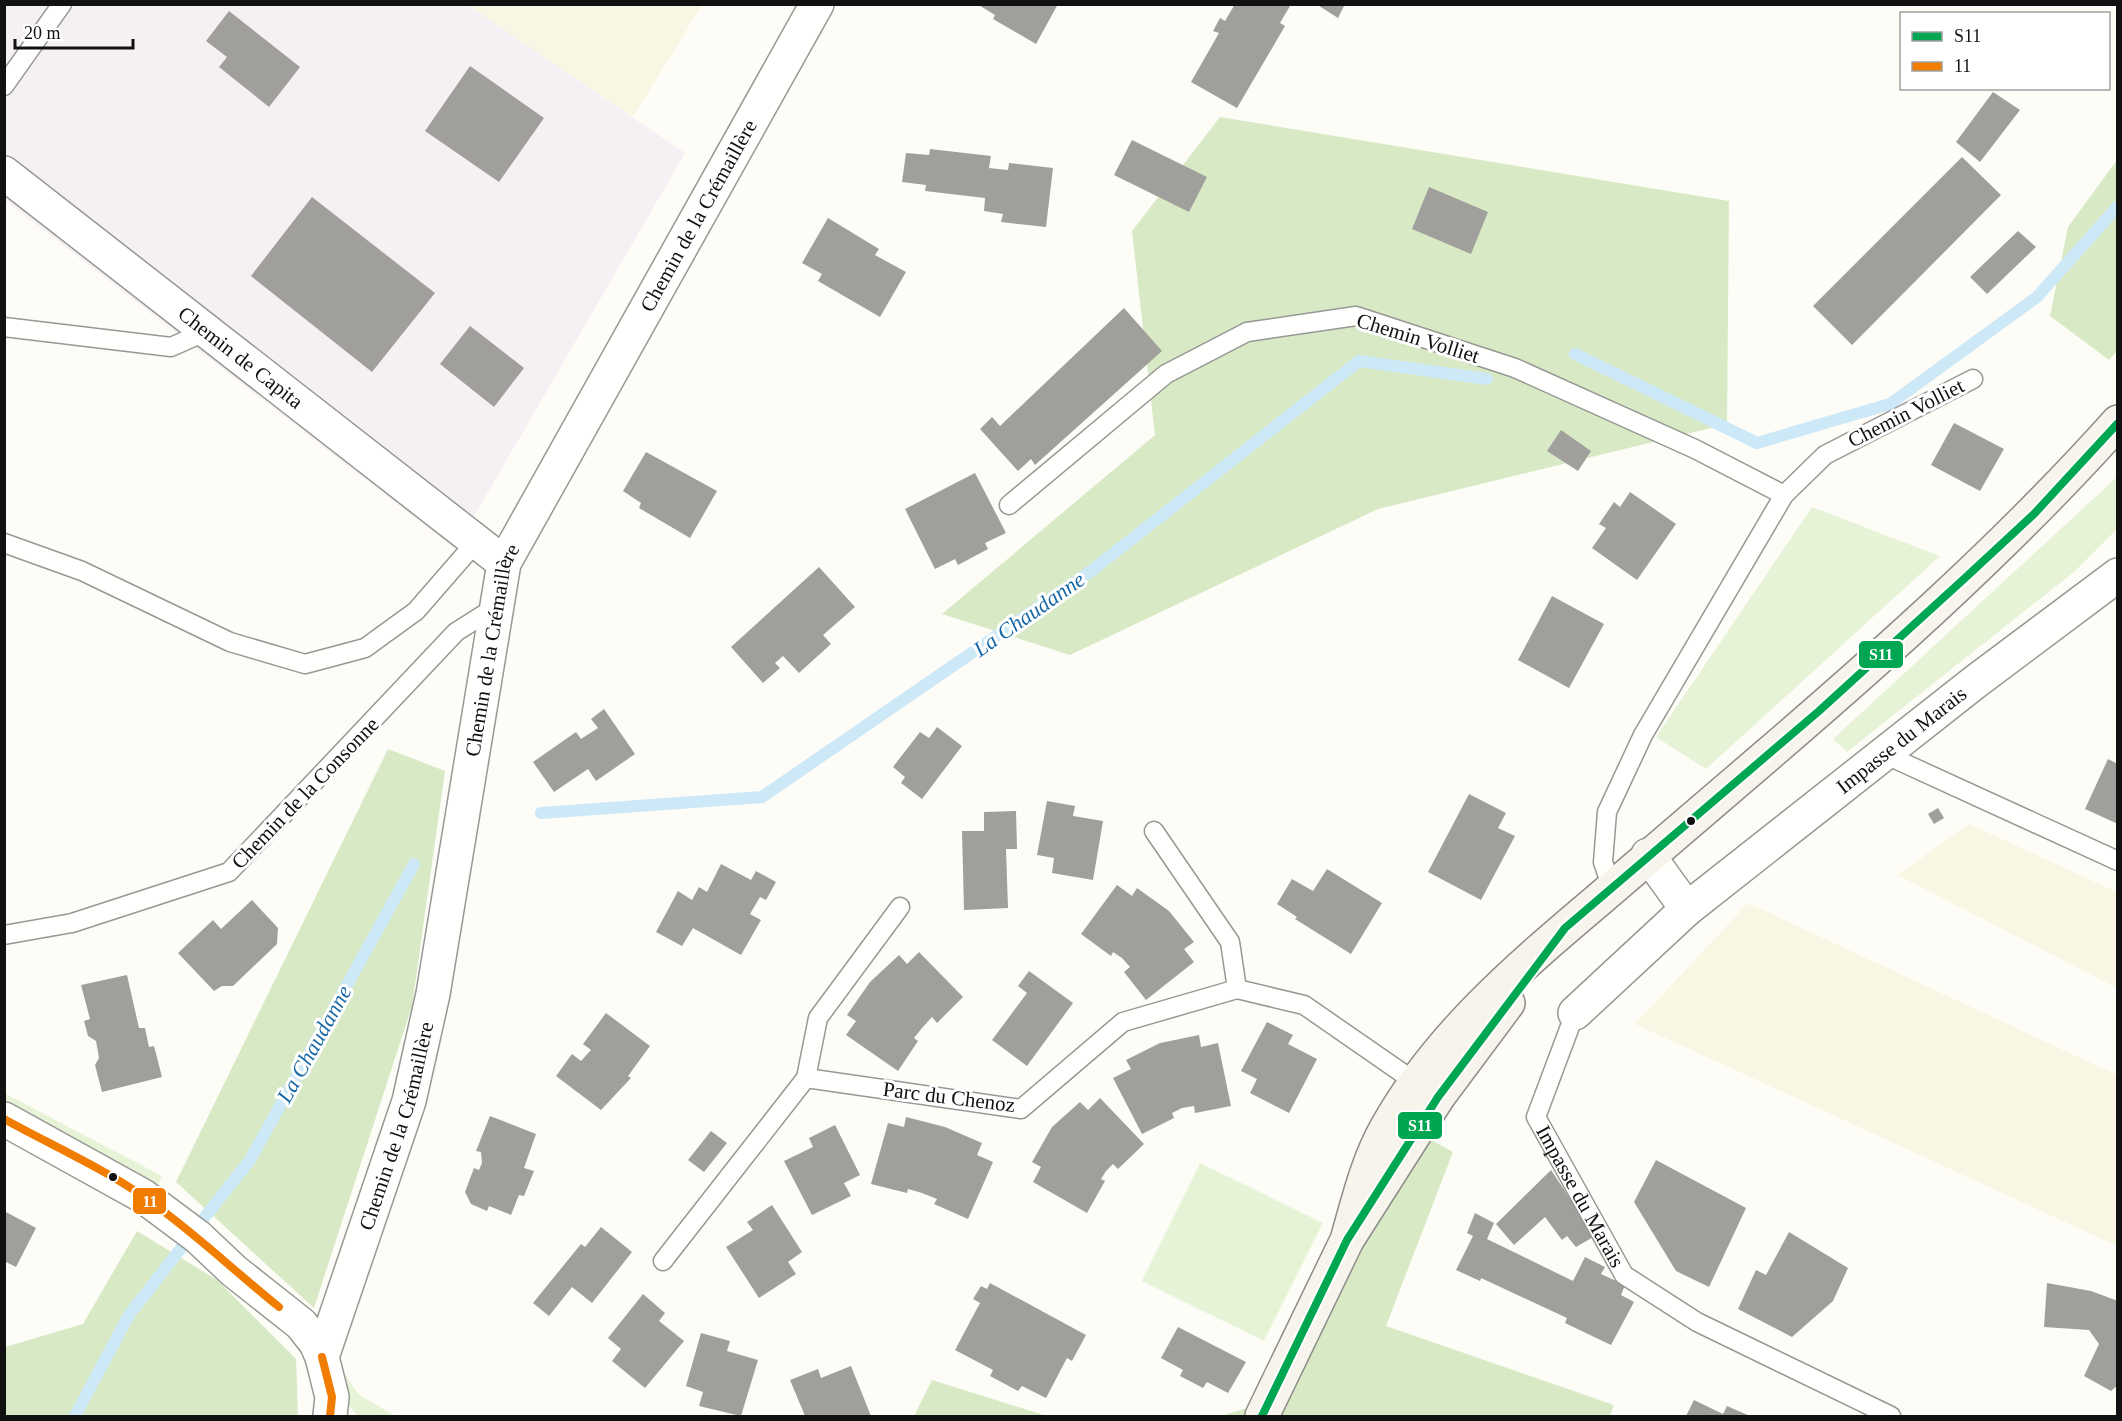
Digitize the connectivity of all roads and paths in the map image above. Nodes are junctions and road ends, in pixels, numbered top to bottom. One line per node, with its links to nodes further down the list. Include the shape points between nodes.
1 (62, 4): 3 (lane)
2 (817, 4): 13 (street, Chemin de la Crémaillère)
3 (4, 86)
4 (4, 173): 6 (street, Chemin de Capita)
5 (4, 327): 6 (lane, via 171,347)
6 (207, 331): 11 (street, Chemin de Capita)
7 (1973, 379): 9 (lane, Chemin Volliet, via 1825,455)
8 (2118, 422): 18 (main road, via 2034,514 1965,578 1819,711)
9 (1784, 495): 10 (lane, Chemin Volliet, via 1695,449 1515,368 1356,316 1247,332 1166,374); 20 (lane, Chemin Volliet, via 1643,735 1607,812 1603,862)
10 (1009, 505)
11 (476, 542): 12 (lane, via 416,611 365,648 305,664 230,642 82,571); 13 (street, Chemin de Capita)
12 (4, 543)
13 (504, 564): 15 (street, Chemin de la Crémaillère)
14 (2118, 574): 16 (street, Impasse du Marais)
15 (498, 605): 23 (lane, Chemin de la Consonne, via 456,632 229,872 72,923); 30 (street, Chemin de la Crémaillère, via 433,994 409,1101)
16 (1884, 754): 19 (lane); 22 (street, Impasse du Marais)
17 (1154, 831): 24 (lane, via 1230,942)
18 (1648, 855): 20 (main road); 22 (street)
19 (2118, 861)
20 (1611, 888): 27 (main road, via 1482,1002)
21 (900, 908): 26 (lane, via 818,1018)
22 (1687, 909): 25 (street, Impasse du Marais)
23 (4, 934)
24 (1237, 988): 26 (lane, Parc du Chenoz, via 1123,1022 1021,1109); 27 (lane, via 1304,1005)
25 (1575, 1013): 33 (lane, Impasse du Marais, via 1536,1117 1624,1275 1697,1322)
26 (806, 1077): 29 (lane)
27 (1426, 1090): 32 (main road, via 1386,1129 1368,1170 1347,1240)
28 (4, 1119): 30 (street, via 143,1196)
29 (663, 1261)
30 (323, 1342): 31 (street)
31 (334, 1410)
32 (1262, 1416)
33 (1891, 1416)

